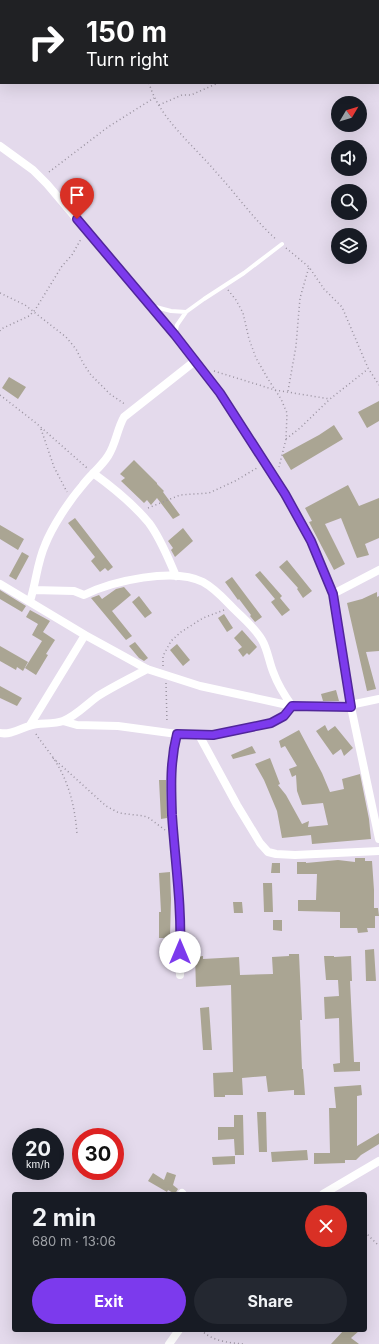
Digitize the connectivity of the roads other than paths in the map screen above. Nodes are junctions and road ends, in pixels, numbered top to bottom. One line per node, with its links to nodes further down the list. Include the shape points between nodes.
1 (0, 146): 3 (street, via 41,179)
2 (282, 244): 4 (lane)
3 (148, 304): 4 (lane, via 171,311); 5 (street)
4 (186, 312): 5 (lane, via 177,325)
5 (175, 335): 6 (street)
6 (197, 364): 7 (street, via 124,417 112,450); 12 (street, via 220,393 285,494 311,541)
7 (93, 473): 9 (street, via 148,523); 11 (street, via 82,485 45,544)
8 (379, 570): 12 (street)
9 (176, 576): 11 (street, via 145,577 95,589 84,596 74,591); 17 (street, via 201,581 211,587 255,631 267,652 274,676)
10 (0, 584): 13 (street)
11 (33, 590): 13 (street)
12 (333, 594): 18 (street)
13 (30, 601): 14 (street)
14 (85, 635): 15 (street); 20 (street)
15 (147, 668): 17 (street, via 200,686); 19 (street)
16 (379, 699): 18 (street)
17 (292, 706): 18 (street); 22 (street, via 284,716 271,723 213,735)
18 (351, 706): 24 (street)
19 (63, 721): 20 (street, via 48,725); 21 (street, via 77,725 118,726)
20 (30, 725): 23 (street)
21 (177, 734): 22 (street); 26 (street, via 172,757 170,793 180,920)
22 (199, 735): 25 (street, via 237,805 268,852 295,855)
23 (2, 736)
24 (379, 839)
25 (379, 851)
26 (180, 976)
27 (379, 1161): 28 (street)
28 (327, 1192)
29 (178, 1332): 30 (street)
30 (170, 1344)

